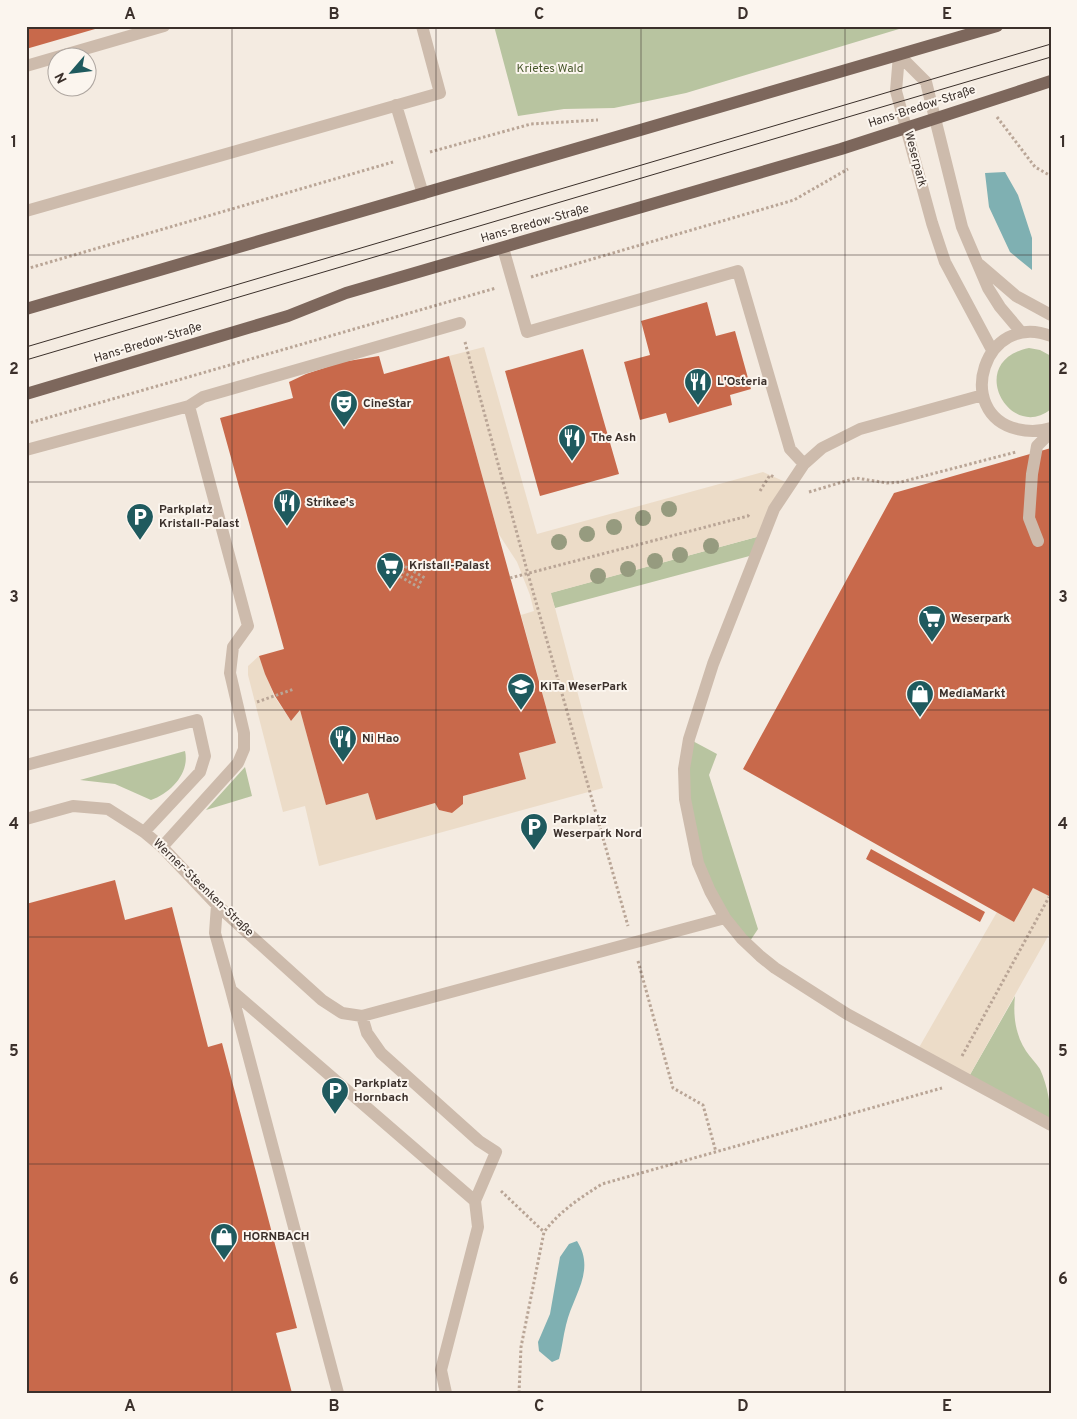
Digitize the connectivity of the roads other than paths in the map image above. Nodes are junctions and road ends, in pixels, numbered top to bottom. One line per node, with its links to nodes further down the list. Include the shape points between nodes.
1 (164, 26): 5 (street)
2 (422, 26): 7 (street, via 440,93)
3 (997, 26): 4 (main road)
4 (899, 55): 8 (street, via 926,82); 9 (street, Weserpark, via 896,91); 10 (main road)
5 (26, 66)
6 (1051, 81): 8 (main road, Hans-Bredow-Straße)
7 (396, 105): 10 (street); 11 (street)
8 (936, 117): 9 (main road, Hans-Bredow-Straße); 13 (street, via 962,227)
9 (906, 127): 12 (main road, Hans-Bredow-Straße, via 842,149); 19 (street, Weserpark, via 945,262)
10 (423, 194): 14 (main road)
11 (26, 211)
12 (503, 248): 20 (main road, Hans-Bredow-Straße, via 346,293 288,316); 28 (street, via 527,332 738,271 790,449)
13 (974, 260): 15 (street, via 1016,296); 17 (street, via 1000,307)
14 (26, 308)
15 (1051, 314)
16 (460, 323): 22 (street, via 204,397)
17 (1021, 332): 18 (street, via 1040,332); 19 (street)
18 (1051, 336)
19 (992, 350): 21 (street, via 984,364 981,379)
20 (26, 394)
21 (983, 395): 24 (street, via 999,420); 28 (street, via 860,429 822,448)
22 (189, 406): 27 (street); 33 (street, via 248,626 233,647 230,673 244,733 244,749 238,763)
23 (1051, 428): 24 (street)
24 (1026, 432): 26 (street)
25 (1051, 432): 26 (street)
26 (1037, 446): 29 (street, via 1028,518)
27 (26, 450)
28 (804, 464): 35 (street, via 774,509 713,664 688,739 684,770 689,828 698,863)
29 (1038, 541)
30 (26, 765): 32 (street, via 197,720 205,756 200,772)
31 (26, 819): 32 (street, Werner-Steenken-Straße, via 73,806 108,809)
32 (144, 832): 33 (street, Werner-Steenken-Straße)
33 (162, 847): 34 (street, Werner-Steenken-Straße)
34 (217, 905): 36 (street, via 215,933); 37 (street, Werner-Steenken-Straße, via 322,1000 342,1013)
35 (725, 918): 37 (street); 38 (street, via 742,939 775,968 847,1014)
36 (232, 990): 39 (street); 40 (street)
37 (362, 1016): 39 (street, via 367,1033 381,1053 479,1141 496,1152)
38 (1051, 1125)
39 (475, 1201): 41 (street, via 478,1228 441,1370)
40 (338, 1393)
41 (446, 1393)

